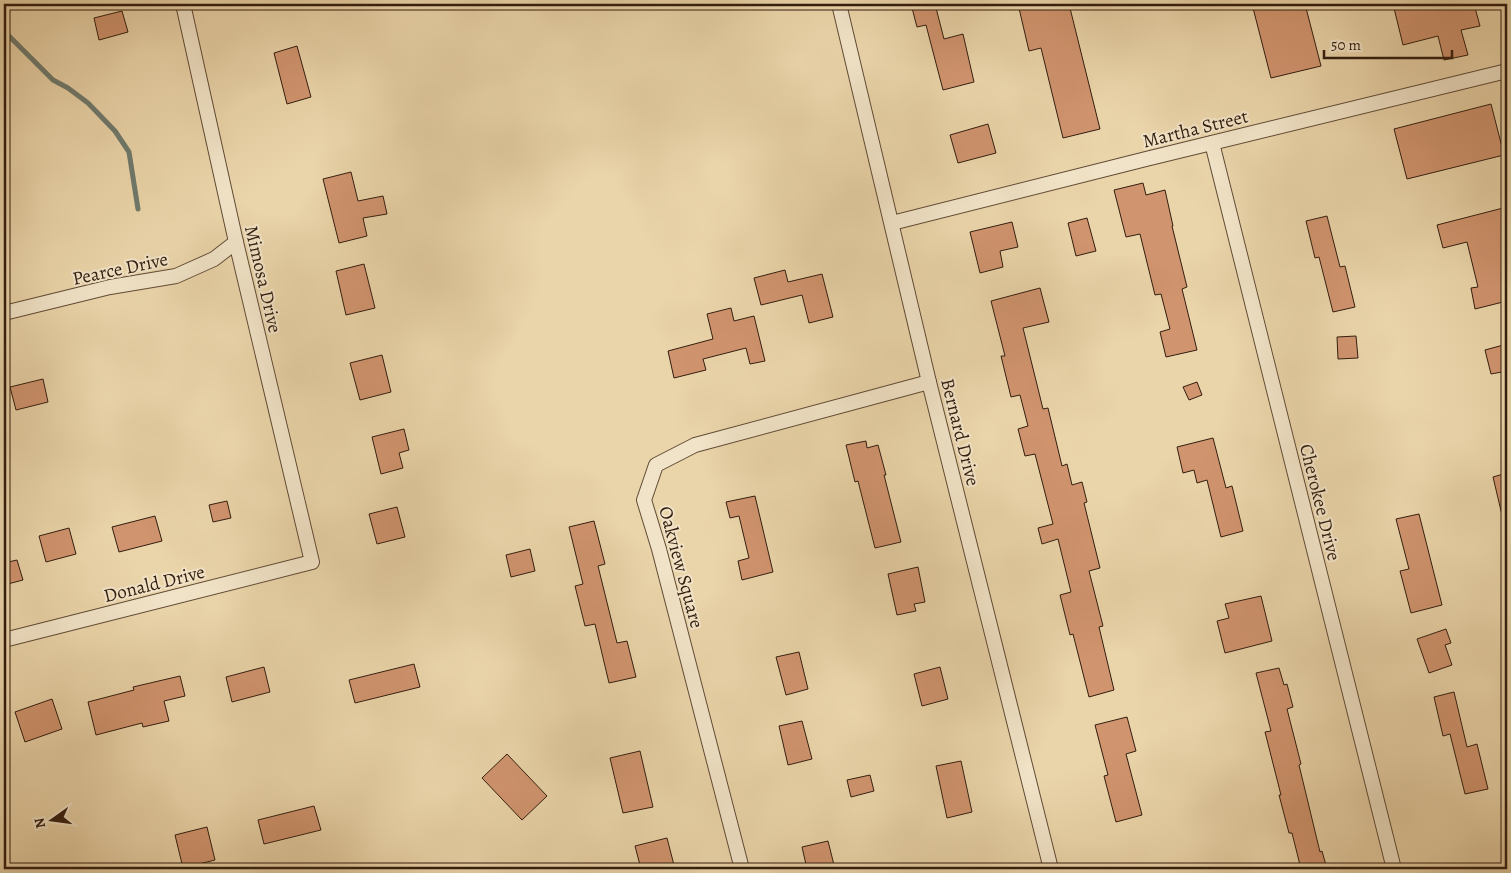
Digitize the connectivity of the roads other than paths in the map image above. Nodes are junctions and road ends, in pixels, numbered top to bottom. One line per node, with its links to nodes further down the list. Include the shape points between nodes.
1 (183, 4): 6 (street, Mimosa Drive)
2 (839, 4): 5 (street, Bernard Drive)
3 (1507, 71): 4 (street, Martha Street)
4 (1212, 143): 5 (street, Martha Street); 13 (street, Cherokee Drive)
5 (892, 223): 8 (street, Bernard Drive)
6 (236, 242): 7 (street, Pearce Drive, via 214,259 176,276); 9 (street, Mimosa Drive)
7 (4, 313)
8 (929, 382): 11 (street, Oakview Square, via 694,445 656,465 644,500); 12 (street, Bernard Drive)
9 (312, 562): 10 (street, Donald Drive)
10 (4, 640)
11 (742, 869)
12 (1051, 869)
13 (1394, 869)

